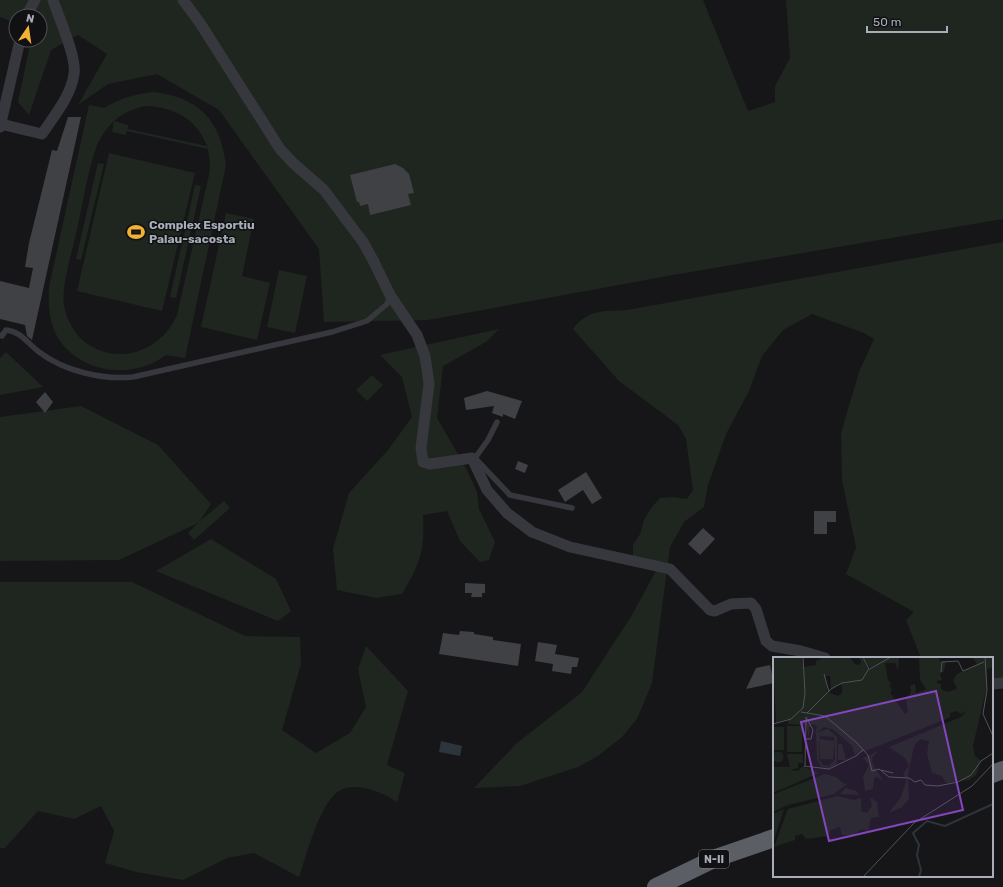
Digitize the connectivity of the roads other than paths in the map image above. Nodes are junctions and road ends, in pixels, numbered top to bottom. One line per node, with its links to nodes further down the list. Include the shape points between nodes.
1 (53, 0): 4 (street, via 73,57 75,74 66,97 42,134)
2 (182, 0): 5 (street, via 200,23 280,149 324,190 362,242)
3 (18, 48): 4 (street)
4 (0, 126)
5 (390, 294): 6 (lane, via 387,304 367,321 332,332 127,377 111,378 77,370 39,352 16,331 6,330 2,336); 8 (street, via 418,335 425,356 429,384 421,448 423,462 430,464)
6 (0, 335)
7 (497, 422): 8 (lane, via 488,440)
8 (474, 458): 9 (lane, via 510,495); 10 (street, via 487,490 506,513 532,532 570,547 670,570 710,610 714,611 731,604 751,603 756,609 764,637 772,646)
9 (572, 508)
10 (822, 657)
11 (1003, 683): 12 (street)
12 (993, 684)
13 (1003, 770): 14 (highway)
14 (993, 774)
15 (773, 838): 16 (highway, N-II, via 716,858)
16 (656, 887)

